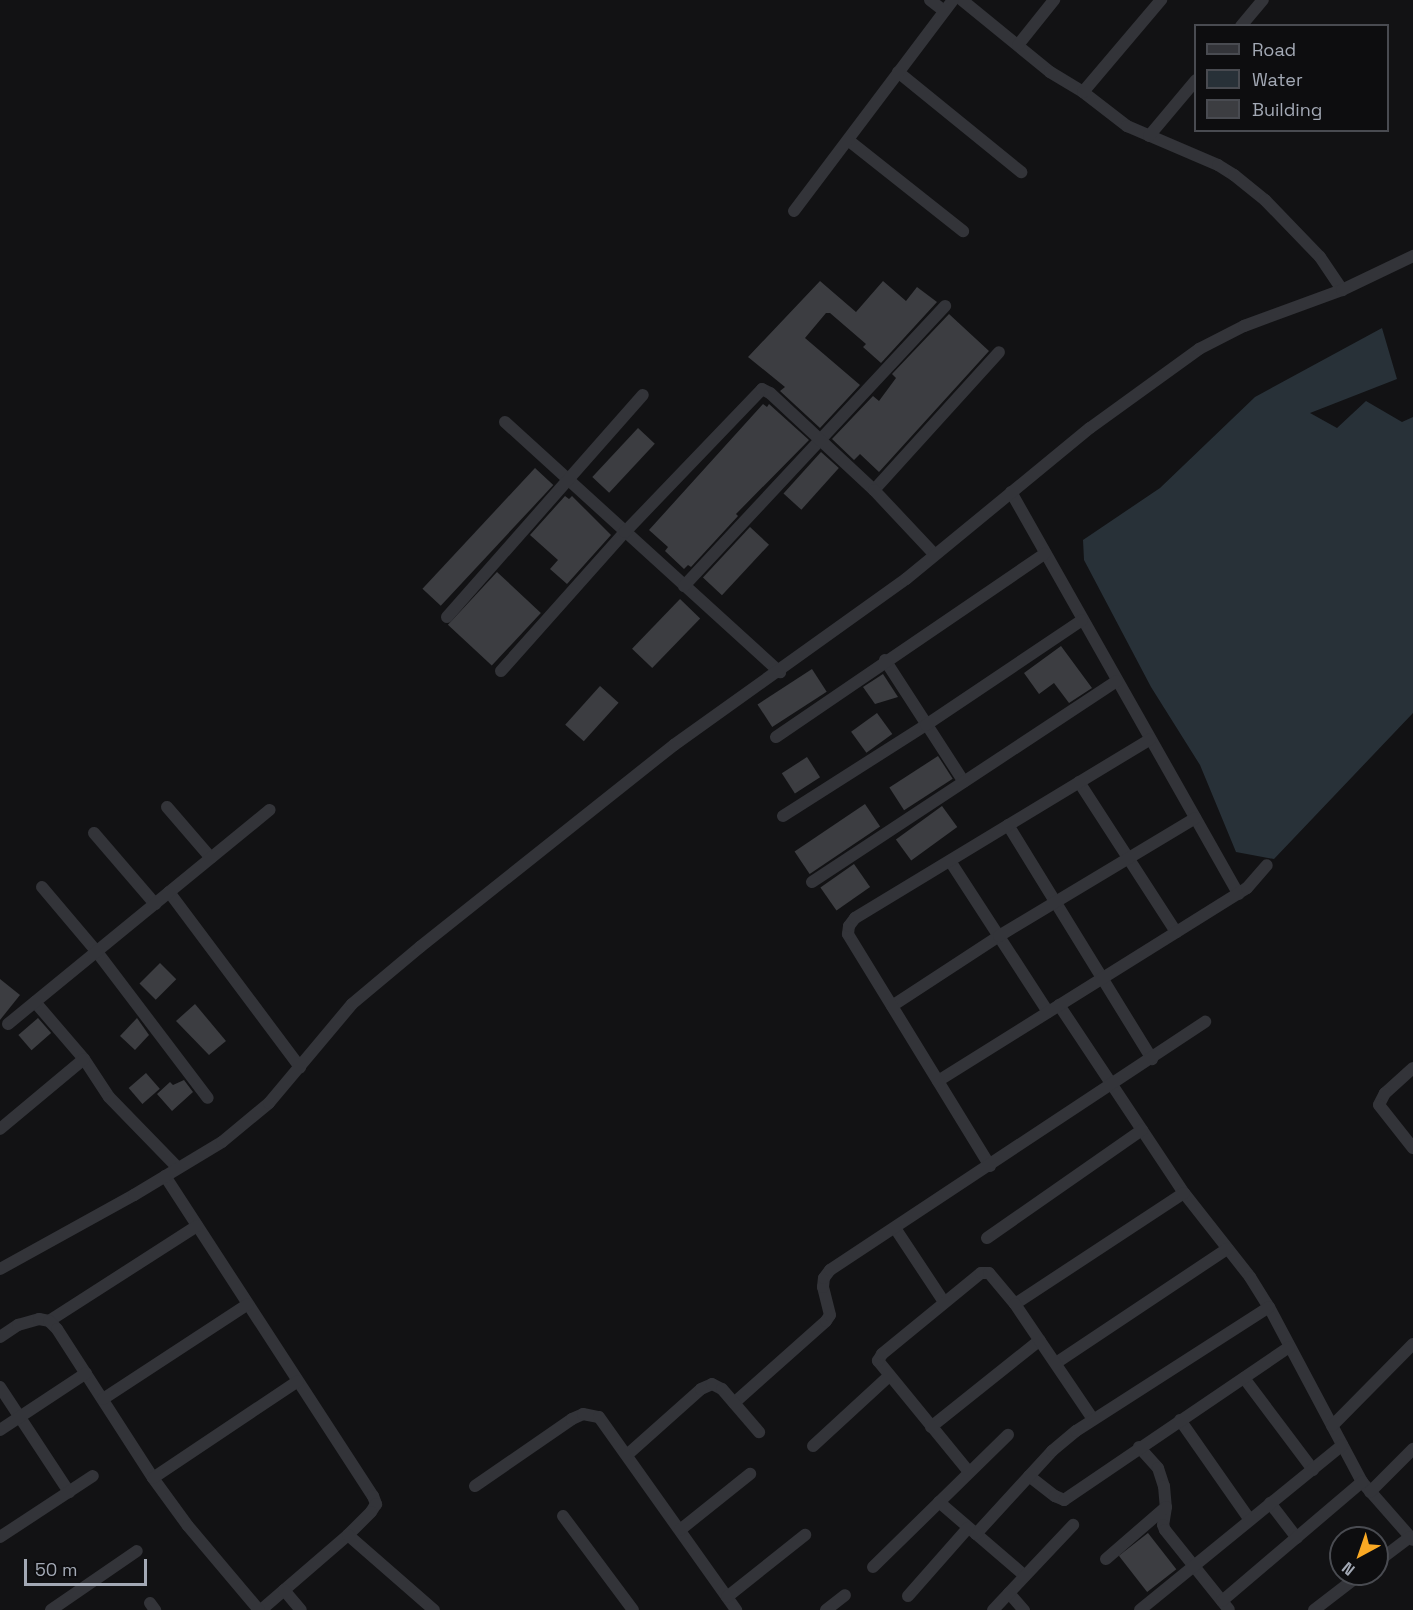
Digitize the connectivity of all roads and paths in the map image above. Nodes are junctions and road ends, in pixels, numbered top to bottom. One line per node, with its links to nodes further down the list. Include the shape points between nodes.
1 (930, 0): 7 (street)
2 (953, 0): 7 (street)
3 (962, 0): 9 (street)
4 (1054, 0): 9 (street)
5 (1161, 0): 12 (street)
6 (1263, 0): 8 (street)
7 (944, 11): 10 (street)
8 (1243, 24)
9 (1018, 45): 12 (street, via 1050,72)
10 (898, 72): 14 (street); 15 (street)
11 (1194, 82): 13 (street)
12 (1083, 92): 13 (street, via 1109,113)
13 (1149, 136): 19 (street, via 1234,175 1265,200 1320,257)
14 (848, 140): 16 (street); 17 (street)
15 (1021, 172)
16 (794, 211)
17 (963, 231)
18 (1413, 256): 19 (street)
19 (1342, 290): 27 (street, via 1244,326 1199,349 1090,428)
20 (945, 306): 24 (street)
21 (999, 352): 26 (street)
22 (643, 395): 25 (street)
23 (505, 422): 25 (street)
24 (819, 439): 26 (street); 28 (street, via 762,389); 31 (street)
25 (567, 479): 28 (street); 32 (street)
26 (874, 490): 29 (street)
27 (1011, 492): 29 (street); 30 (street)
28 (625, 532): 31 (street); 35 (street)
29 (934, 554): 36 (street)
30 (1044, 554): 33 (street); 34 (street)
31 (684, 586): 36 (street)
32 (447, 617)
33 (1082, 620): 37 (street); 38 (street)
34 (885, 660): 38 (street); 39 (street)
35 (501, 671)
36 (780, 672): 70 (street, via 674,745 412,954 352,1004)
37 (1117, 681): 40 (street); 41 (street)
38 (927, 725): 41 (street); 45 (street)
39 (777, 737)
40 (1150, 739): 42 (street); 46 (street)
41 (964, 782): 53 (street)
42 (1079, 782): 47 (street); 49 (street)
43 (167, 807): 50 (street)
44 (269, 810): 50 (street)
45 (783, 816)
46 (1195, 818): 49 (street); 56 (street)
47 (1008, 825): 51 (street); 57 (street)
48 (94, 833): 58 (street)
49 (1130, 857): 57 (street); 59 (street)
50 (211, 858): 55 (street)
51 (950, 861): 60 (street); 64 (street, via 855,918 849,926 848,934)
52 (1267, 865): 56 (street)
53 (812, 882)
54 (42, 887): 61 (street)
55 (170, 892): 58 (street); 70 (street)
56 (1238, 894): 59 (street)
57 (1056, 902): 60 (street); 62 (street)
58 (155, 904): 61 (street)
59 (1176, 933): 62 (street)
60 (999, 936): 64 (street); 65 (street)
61 (97, 952): 63 (street); 74 (street)
62 (1103, 978): 65 (street); 69 (street)
63 (35, 1002): 67 (street); 68 (street)
64 (892, 1006): 72 (street)
65 (1054, 1009): 72 (street); 73 (street)
66 (1205, 1022): 69 (street)
67 (8, 1024)
68 (84, 1059): 75 (street); 79 (street, via 109,1097)
69 (1152, 1059): 73 (street)
70 (300, 1067): 79 (street, via 269,1103 222,1142)
71 (1413, 1068): 77 (street, via 1385,1093 1379,1105)
72 (938, 1081): 78 (street)
73 (1113, 1086): 76 (street); 78 (street)
74 (208, 1098)
75 (0, 1129)
76 (1142, 1130): 81 (street); 84 (street)
77 (1413, 1148)
78 (990, 1166): 83 (street)
79 (178, 1168): 80 (street)
80 (165, 1176): 82 (street); 86 (street)
81 (1184, 1193): 85 (street); 89 (street)
82 (197, 1226): 88 (street); 91 (street)
83 (895, 1228): 87 (street); 103 (street, via 830,1270 822,1287 830,1315 826,1321)
84 (987, 1238)
85 (1227, 1250): 90 (street); 96 (street)
86 (0, 1269)
87 (944, 1302): 89 (street, via 986,1272); 98 (street, via 879,1357)
88 (248, 1304): 100 (street); 102 (street)
89 (1015, 1304): 93 (street)
90 (1269, 1306): 95 (street); 105 (street)
91 (49, 1321): 92 (street, via 25,1323); 97 (street)
92 (0, 1337)
93 (1040, 1340): 96 (street); 108 (street)
94 (1413, 1344): 107 (street)
95 (1289, 1347): 99 (street); 107 (street)
96 (1056, 1363): 105 (street)
97 (86, 1373): 102 (street); 104 (street)
98 (889, 1376): 108 (street); 113 (street)
99 (1244, 1378): 106 (street); 117 (street)
100 (298, 1381): 122 (street); 134 (street, via 373,1496 372,1512)
101 (0, 1387): 104 (street)
102 (103, 1399): 122 (street)
103 (734, 1403): 110 (street); 116 (street, via 712,1384 701,1389)
104 (20, 1417): 109 (street); 125 (street)
105 (1093, 1419): 121 (street, via 1052,1451)
106 (1180, 1420): 114 (street); 130 (street)
107 (1332, 1426): 112 (street)
108 (932, 1427): 118 (street)
109 (0, 1430)
110 (759, 1432)
111 (1008, 1435): 118 (street)
112 (1342, 1445): 117 (street); 124 (street)
113 (813, 1446)
114 (1139, 1447): 121 (street, via 1064,1500); 128 (street, via 1158,1468)
115 (1413, 1449): 124 (street)
116 (627, 1455): 123 (street, via 599,1417 583,1414); 132 (street)
117 (1312, 1470): 127 (street)
118 (969, 1472): 126 (street)
119 (750, 1474): 132 (street)
120 (93, 1476): 125 (street)
121 (1029, 1476): 133 (street)
122 (153, 1478): 154 (street, via 188,1526)
123 (475, 1486)
124 (1366, 1487): 137 (street); 138 (street)
125 (69, 1492): 136 (street)
126 (939, 1502): 133 (street); 143 (street)
127 (1270, 1503): 130 (street); 137 (street)
128 (1166, 1507): 141 (street); 142 (street, via 1163,1525)
129 (563, 1516): 156 (street)
130 (1250, 1520): 142 (street)
131 (1073, 1525): 144 (street)
132 (680, 1530): 150 (street)
133 (972, 1531): 144 (street); 149 (street)
134 (348, 1535): 146 (street); 152 (street)
135 (805, 1535): 150 (street)
136 (0, 1537)
137 (1297, 1538): 151 (street)
138 (1412, 1538): 140 (street)
139 (137, 1551): 153 (street)
140 (1389, 1554)
141 (1106, 1559)
142 (1193, 1565): 151 (street); 161 (street)
143 (873, 1567)
144 (1025, 1576): 147 (street)
145 (1345, 1586): 162 (street)
146 (284, 1590): 154 (street); 155 (street)
147 (1009, 1593): 159 (street); 160 (street)
148 (845, 1595): 158 (street)
149 (908, 1596)
150 (727, 1597): 157 (street)
151 (1226, 1606)
152 (432, 1609)
153 (51, 1610)
154 (260, 1610)
155 (301, 1610)
156 (633, 1610)
157 (736, 1610)
158 (826, 1610)
159 (993, 1610)
160 (1024, 1610)
161 (1140, 1610)
162 (1314, 1610)

